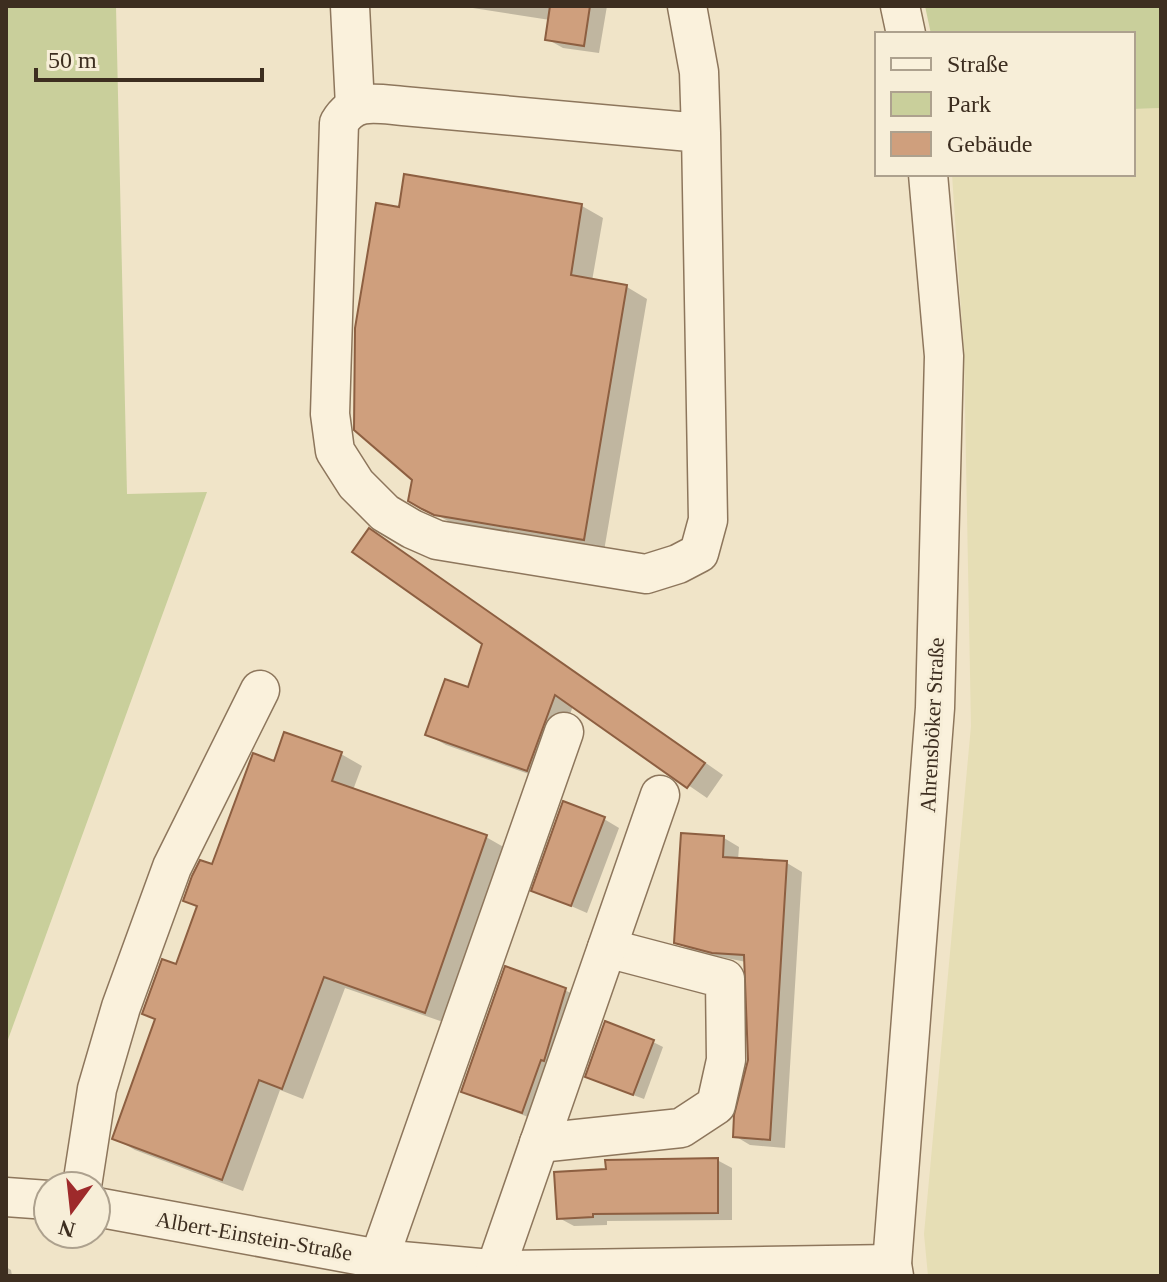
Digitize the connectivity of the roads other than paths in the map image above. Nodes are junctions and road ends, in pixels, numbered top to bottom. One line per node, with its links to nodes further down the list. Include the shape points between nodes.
1 (350, 6): 5 (street)
2 (687, 6): 6 (street, via 699,72)
3 (900, 6): 4 (street)
4 (906, 32)
5 (355, 106): 6 (street); 6 (street, via 339,123 330,414 335,451 356,484 385,513 437,540 646,574 699,553 708,520)
6 (701, 133)
7 (928, 176): 19 (street, Ahrensböker Straße, via 944,356 935,708)
8 (260, 690): 13 (street, via 172,867 97,1089)
9 (564, 732): 17 (street)
10 (660, 795): 11 (street)
11 (607, 948): 12 (street); 12 (street, via 725,979 726,1060 716,1105 681,1128)
12 (539, 1143): 18 (street)
13 (84, 1170)
14 (6, 1197): 15 (street)
15 (32, 1199)
16 (112, 1210): 17 (street, Albert-Einstein-Straße)
17 (379, 1259): 18 (street, Albert-Einstein-Straße)
18 (495, 1270): 20 (street, Albert-Einstein-Straße)
19 (893, 1270): 20 (street, Albert-Einstein-Straße)
20 (694, 1271)

